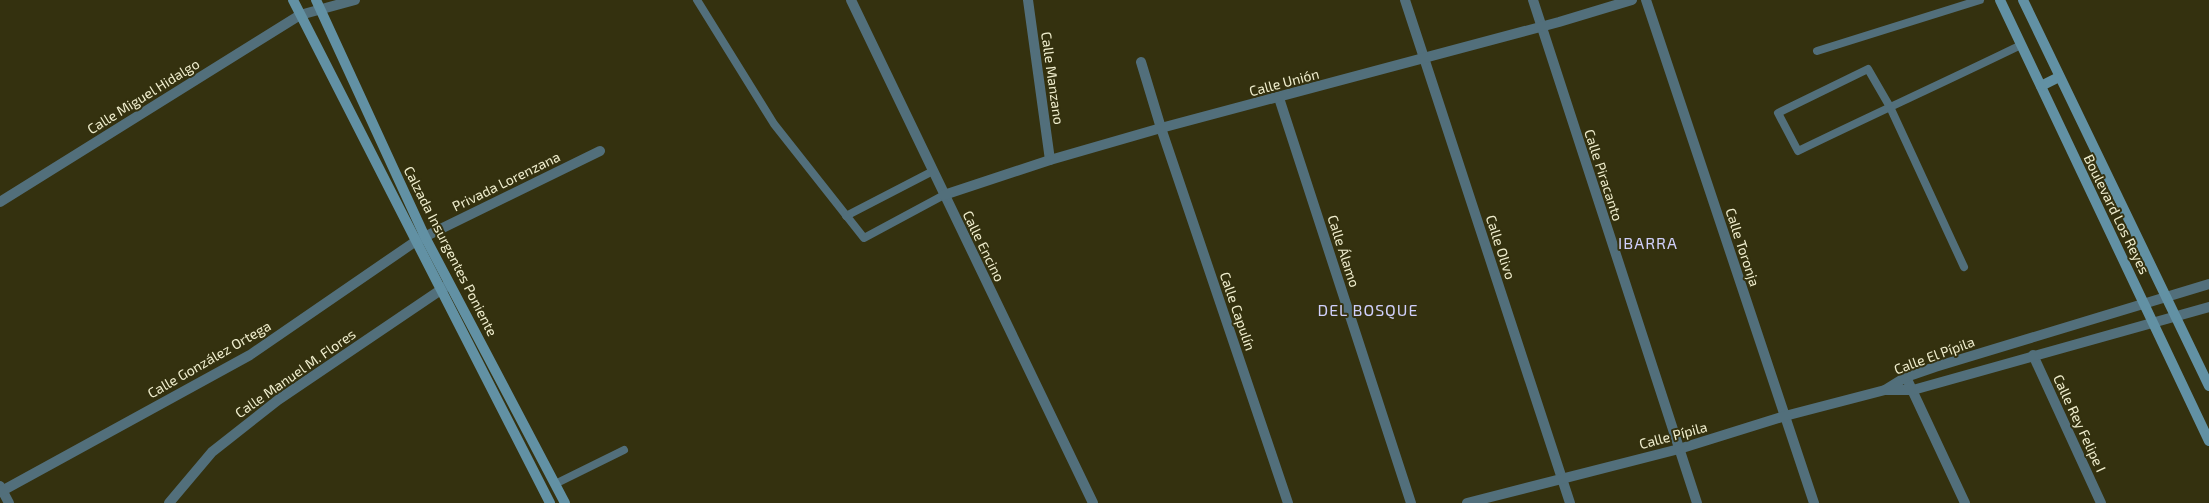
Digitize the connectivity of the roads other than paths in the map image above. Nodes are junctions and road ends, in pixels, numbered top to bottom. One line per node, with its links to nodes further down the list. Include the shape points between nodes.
1 (293, 0): 14 (main road, Calzada Insurgentes Poniente)
2 (355, 0): 13 (street, Calle Miguel Hidalgo)
3 (697, 0): 30 (lane, via 774,124)
4 (851, 0): 27 (street, Calle Encino)
5 (1028, 0): 26 (street, Calle Manzano)
6 (1405, 0): 18 (street, Calle Olivo)
7 (1533, 0): 15 (street, Calle Piracanto)
8 (1632, 0): 15 (street, Calle Unión)
9 (1646, 0): 46 (street, Calle Toronja)
10 (1980, 0): 17 (lane)
11 (2000, 0): 16 (main road, Boulevard Los Reyes)
12 (2023, 0): 20 (main road, Boulevard Los Reyes)
13 (318, 4): 14 (street, Calle Miguel Hidalgo); 31 (main road, Calzada Insurgentes Poniente)
14 (300, 15): 29 (street, Calle Miguel Hidalgo); 31 (main road, Calzada Insurgentes Poniente)
15 (1540, 27): 18 (street, Calle Unión); 48 (street, Calle Piracanto)
16 (2021, 45): 21 (main road, Boulevard Los Reyes); 23 (lane)
17 (1817, 51)
18 (1424, 58): 22 (street, Calle Unión); 50 (street, Calle Olivo)
19 (1141, 62): 24 (street, Calle Capulín)
20 (2059, 77): 21 (main road); 36 (main road, Boulevard Los Reyes)
21 (2041, 86): 37 (main road, Boulevard Los Reyes)
22 (1279, 98): 24 (street, Calle Unión); 59 (street, Calle Álamo)
23 (1890, 107): 23 (lane, via 1868,69 1778,113 1798,150); 32 (lane)
24 (1161, 128): 26 (street, Calle Unión); 58 (street, Calle Capulín)
25 (600, 151): 31 (street, Privada Lorenzana)
26 (1050, 160): 28 (street, Calle Unión)
27 (933, 171): 28 (street, Calle Encino); 30 (lane)
28 (944, 195): 30 (lane, via 864,238); 57 (street, Calle Encino)
29 (0, 202)
30 (846, 216)
31 (420, 239): 33 (main road, Calzada Insurgentes Poniente); 35 (main road, Calzada Insurgentes Poniente); 52 (street, Calle González Ortega, via 250,355)
32 (1964, 267)
33 (450, 283): 35 (street, Calle Manuel M. Flores); 51 (main road, Calzada Insurgentes Poniente)
34 (2209, 284): 36 (street, Calle El Pípila)
35 (440, 290): 54 (street, Calle Manuel M. Flores, via 278,400 212,452); 55 (main road, Calzada Insurgentes Poniente)
36 (2167, 296): 37 (street, Calle El Pípila); 39 (main road, Boulevard Los Reyes)
37 (2144, 302): 40 (main road, Boulevard Los Reyes); 42 (street, Calle El Pípila)
38 (2209, 307): 39 (street, Calle El Pípila)
39 (2176, 316): 40 (street, Calle El Pípila); 43 (main road, Boulevard Los Reyes)
40 (2153, 322): 41 (street, Calle El Pípila); 47 (main road, Boulevard Los Reyes)
41 (2033, 355): 45 (street, Calle El Pípila); 65 (street, Calle Rey Felipe I)
42 (1906, 377): 44 (street, Calle El Pípila); 45 (street)
43 (2209, 386)
44 (1885, 390): 45 (street, Calle El Pípila); 46 (street, Calle Pípila)
45 (1913, 390): 64 (street)
46 (1785, 416): 48 (street, Calle Pípila); 63 (street, Calle Toronja)
47 (2209, 441)
48 (1679, 449): 50 (street, Calle Pípila); 62 (street, Calle Piracanto)
49 (624, 450): 51 (lane)
50 (1561, 478): 60 (street, Calle Pípila); 61 (street, Calle Olivo)
51 (555, 484): 56 (main road, Calzada Insurgentes Poniente)
52 (1, 489): 53 (street)
53 (9, 503)
54 (170, 503)
55 (550, 503)
56 (565, 503)
57 (1093, 503)
58 (1288, 503)
59 (1411, 503)
60 (1467, 503)
61 (1570, 503)
62 (1696, 503)
63 (1814, 503)
64 (1965, 503)
65 (2101, 503)

